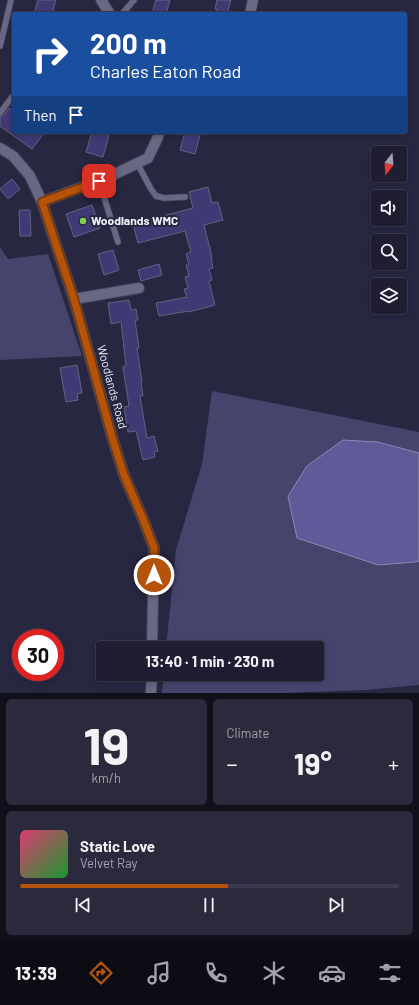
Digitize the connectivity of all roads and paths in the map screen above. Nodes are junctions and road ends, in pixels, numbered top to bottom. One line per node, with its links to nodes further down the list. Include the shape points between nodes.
1 (11, 0): 8 (lane)
2 (101, 0): 5 (street)
3 (134, 0): 6 (lane)
4 (253, 0): 7 (street)
5 (109, 12)
6 (124, 12)
7 (250, 12)
8 (0, 46)
9 (12, 97): 10 (lane)
10 (0, 113)
11 (159, 134): 13 (street, via 148,158)
12 (0, 148): 16 (street, Woodlands Road, via 13,156 30,176)
13 (137, 163): 14 (street); 15 (lane, via 156,196)
14 (99, 181): 16 (street); 17 (lane)
15 (185, 197)
16 (42, 202): 19 (street, Woodlands Road)
17 (118, 242)
18 (139, 288): 19 (street)
19 (74, 299): 20 (street, Woodlands Road, via 124,475 154,548)
20 (152, 641)
21 (152, 681): 22 (street)
22 (151, 693)

